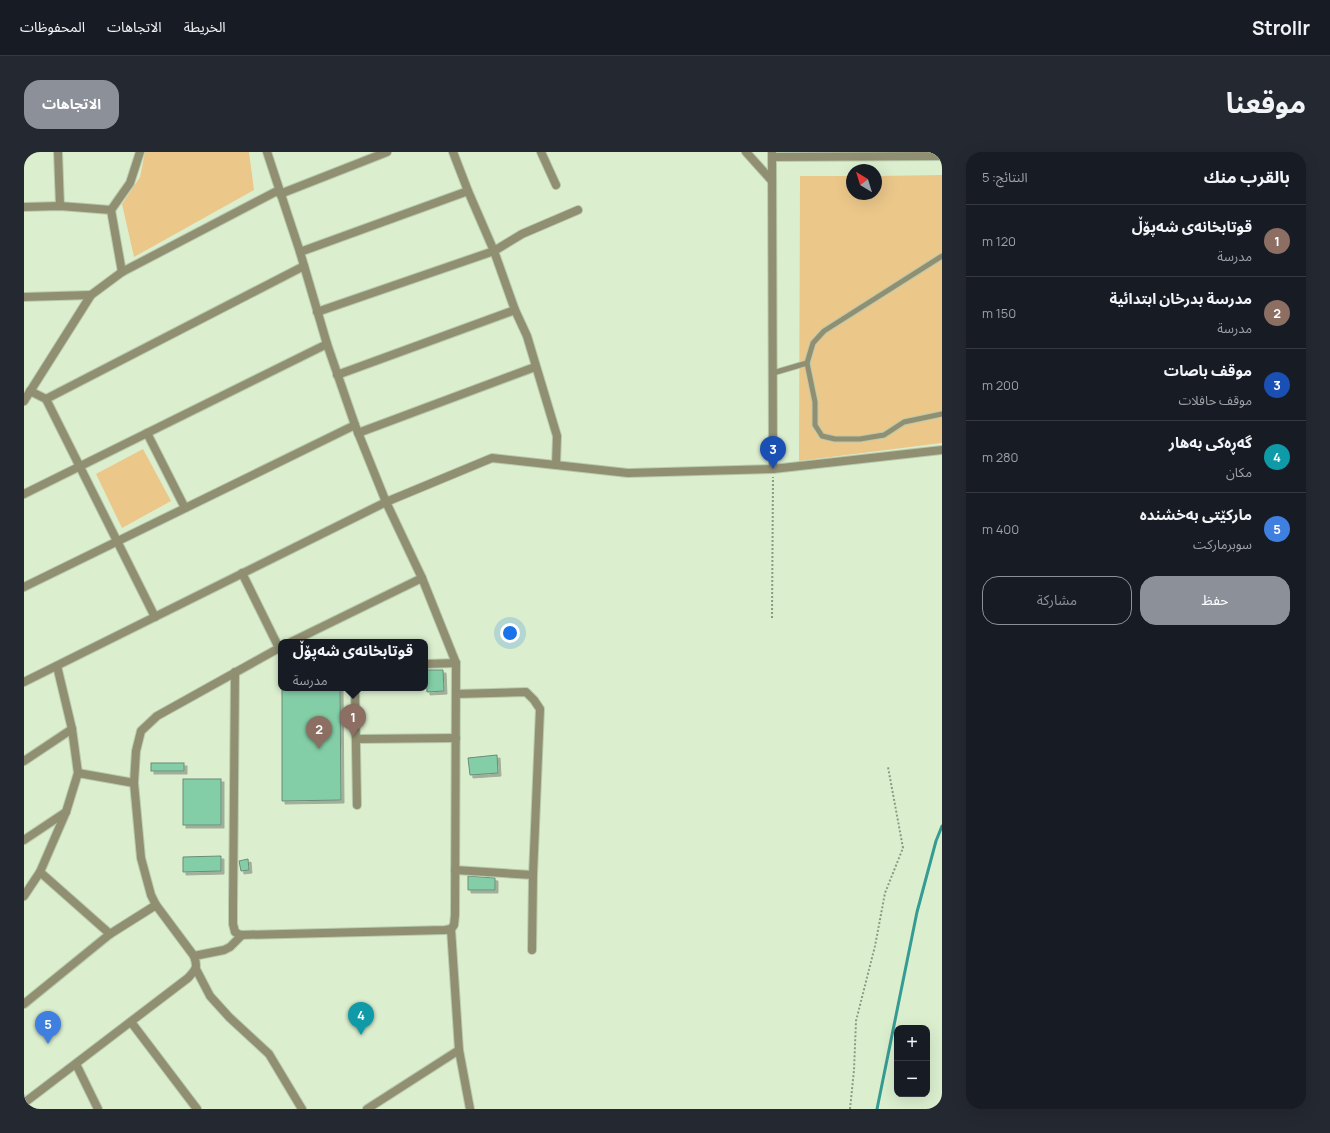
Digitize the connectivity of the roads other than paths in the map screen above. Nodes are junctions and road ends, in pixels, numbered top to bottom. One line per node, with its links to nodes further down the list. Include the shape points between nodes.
1 (58, 152): 15 (street)
2 (140, 152): 17 (street, via 130,183)
3 (267, 152): 14 (street)
4 (387, 152): 14 (street)
5 (453, 152): 13 (street)
6 (541, 152): 12 (street)
7 (746, 152): 11 (street)
8 (867, 154): 9 (street); 10 (street)
9 (772, 155): 11 (street)
10 (942, 156)
11 (772, 182): 31 (street)
12 (556, 185)
13 (468, 191): 19 (street); 20 (street)
14 (279, 192): 20 (street); 23 (street)
15 (60, 206): 16 (street); 17 (street)
16 (24, 207)
17 (111, 210): 23 (street)
18 (578, 210): 19 (street, via 522,234)
19 (494, 251): 26 (street); 27 (street)
20 (300, 252): 22 (street)
21 (942, 256): 29 (lane, via 824,331 812,343)
22 (304, 266): 27 (street); 34 (street)
23 (122, 272): 24 (street)
24 (91, 295): 25 (street); 33 (street)
25 (24, 297)
26 (515, 310): 30 (street, via 527,336); 32 (street)
27 (317, 312): 28 (street)
28 (327, 344): 32 (street); 38 (street)
29 (807, 363): 31 (lane); 36 (lane, via 815,402 816,425 822,436 860,439 884,435 904,422)
30 (535, 367): 39 (street); 41 (street, via 557,436)
31 (773, 373): 43 (street)
32 (337, 375): 37 (street)
33 (30, 392): 34 (street); 35 (street)
34 (46, 399): 42 (street)
35 (24, 401)
36 (942, 414)
37 (355, 425): 39 (street); 46 (street)
38 (147, 433): 42 (street); 46 (street)
39 (358, 433): 45 (street)
40 (942, 450): 43 (street)
41 (556, 465): 43 (street, via 628,473); 45 (street, via 492,458)
42 (80, 467): 44 (street); 47 (street)
43 (773, 469)
44 (24, 494)
45 (386, 502): 48 (street); 49 (street)
46 (185, 508): 47 (street)
47 (117, 541): 50 (street); 51 (street)
48 (242, 573): 51 (street); 53 (street)
49 (422, 578): 52 (street); 55 (street)
50 (24, 587)
51 (155, 617): 57 (street)
52 (297, 639)
53 (278, 646)
54 (278, 650): 58 (street)
55 (456, 663): 56 (street); 61 (street)
56 (428, 664)
57 (57, 666): 59 (street); 62 (street)
58 (235, 672): 67 (street, via 157,716 142,731 136,751); 78 (street, via 232,906 235,932)
59 (24, 682)
60 (355, 691): 64 (street)
61 (456, 694): 63 (street); 73 (street, via 526,692 540,709)
62 (72, 729): 65 (street); 66 (street)
63 (456, 738): 64 (street); 71 (street)
64 (356, 739): 68 (street)
65 (24, 760)
66 (78, 773): 67 (street); 69 (street)
67 (134, 783): 75 (street, via 141,858)
68 (357, 805)
69 (66, 812): 70 (street); 72 (street)
70 (24, 840)
71 (455, 870): 73 (street); 76 (street, via 455,915)
72 (40, 872): 74 (street); 77 (street)
73 (533, 875): 79 (street)
74 (24, 896)
75 (156, 905): 77 (street); 80 (street)
76 (451, 929): 78 (street); 84 (street)
77 (110, 934): 82 (street)
78 (242, 934): 80 (street, via 224,950)
79 (532, 950)
80 (194, 956): 81 (street)
81 (196, 969): 83 (street); 89 (street, via 210,996 269,1054)
82 (24, 1004)
83 (131, 1022): 85 (street); 88 (street)
84 (459, 1050): 90 (street); 91 (street)
85 (76, 1064): 86 (street); 87 (street)
86 (24, 1104)
87 (98, 1109)
88 (197, 1109)
89 (302, 1109)
90 (367, 1109)
91 (470, 1109)

